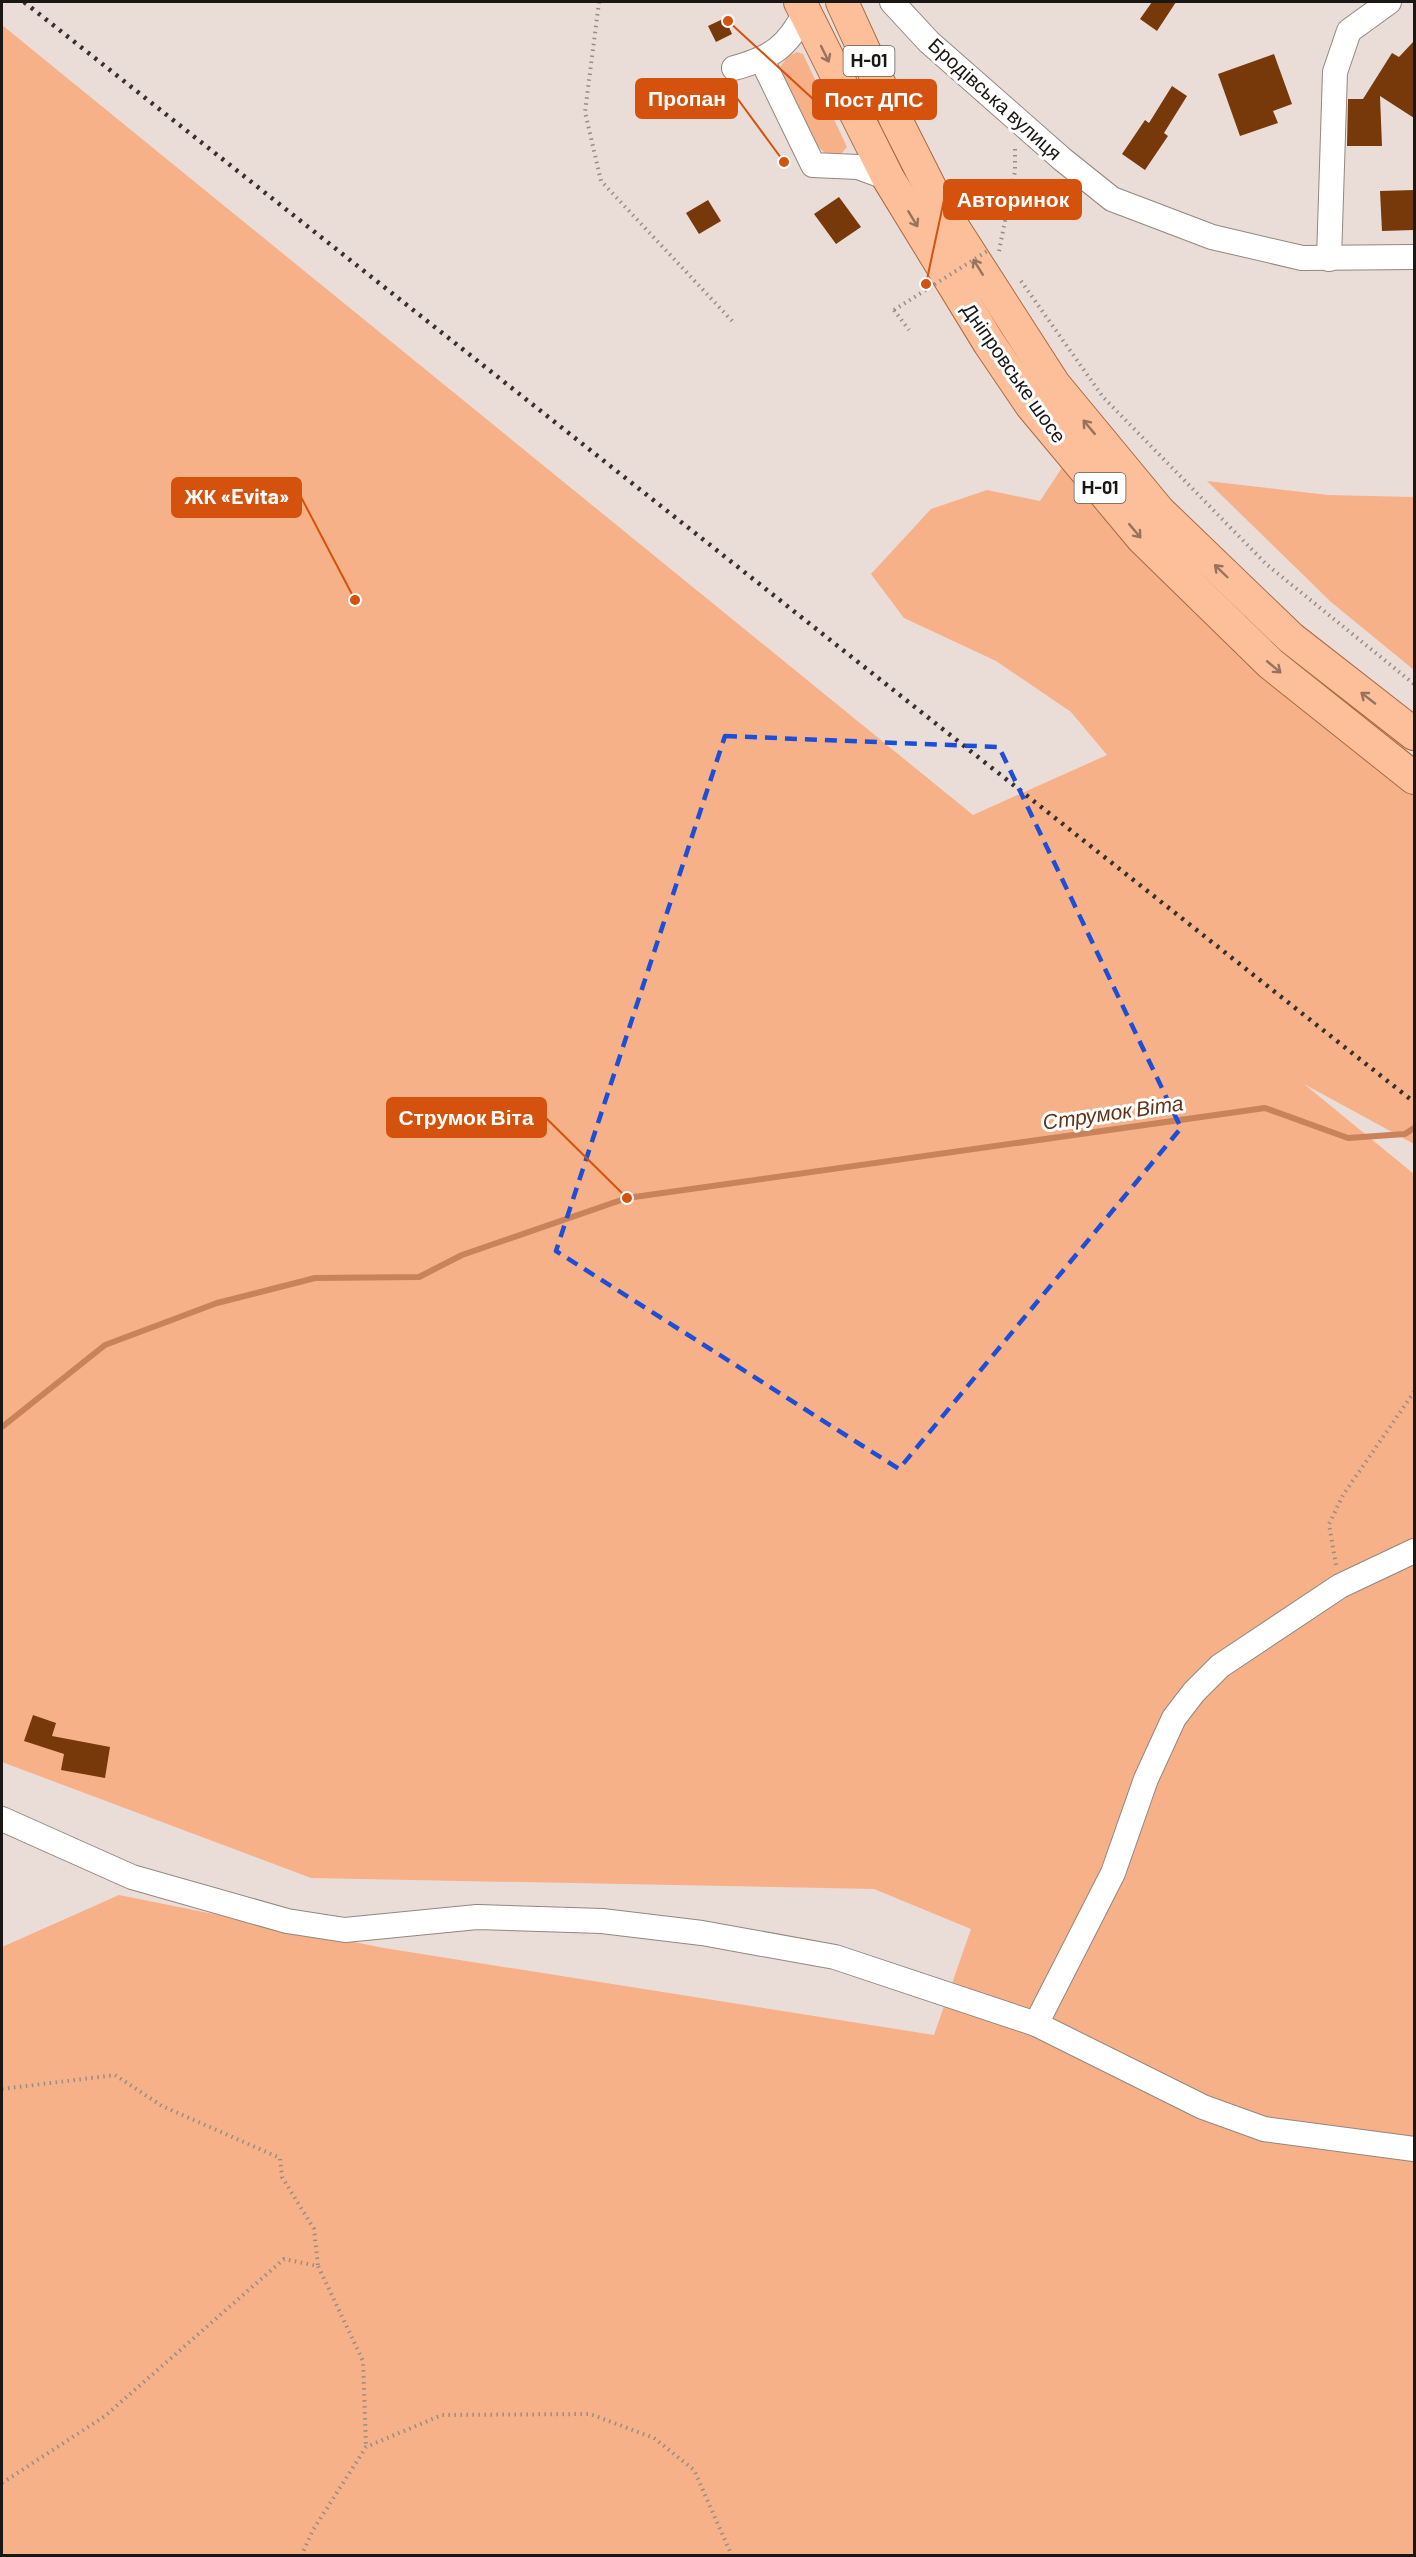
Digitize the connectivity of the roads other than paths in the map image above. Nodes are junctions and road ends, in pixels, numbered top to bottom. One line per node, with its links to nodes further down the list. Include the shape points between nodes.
1 (842, 2): 10 (main road, Дніпровське шосе / Н-01, one-way to 1, via 1291,638 1159,511 1054,384 939,205)
2 (892, 2): 9 (street, Бродівська вулиця, via 929,42 1112,199 1212,237 1302,258)
3 (1389, 2): 9 (street, via 1349,31 1335,72)
4 (802, 7): 5 (street, via 795,34); 7 (main road, Дніпровське шосе / Н-01, one-way to 7)
5 (762, 60): 6 (street); 7 (street, via 813,165 858,167)
6 (734, 68)
7 (888, 178): 11 (main road, Дніпровське шосе / Н-01, one-way to 11, via 1031,405 1142,538 1270,664)
8 (1414, 256): 9 (street, Бродівська вулиця)
9 (1329, 259)
10 (1414, 734)
11 (1414, 778)
12 (1414, 1551): 14 (street, via 1340,1586 1220,1666 1194,1692 1174,1718 1146,1779 1113,1873)
13 (2, 1819): 14 (street, via 132,1877 287,1921 345,1930 477,1917 602,1921 702,1933 835,1957)
14 (1036, 2024): 15 (street, via 1203,2107 1264,2128)
15 (1414, 2150)

